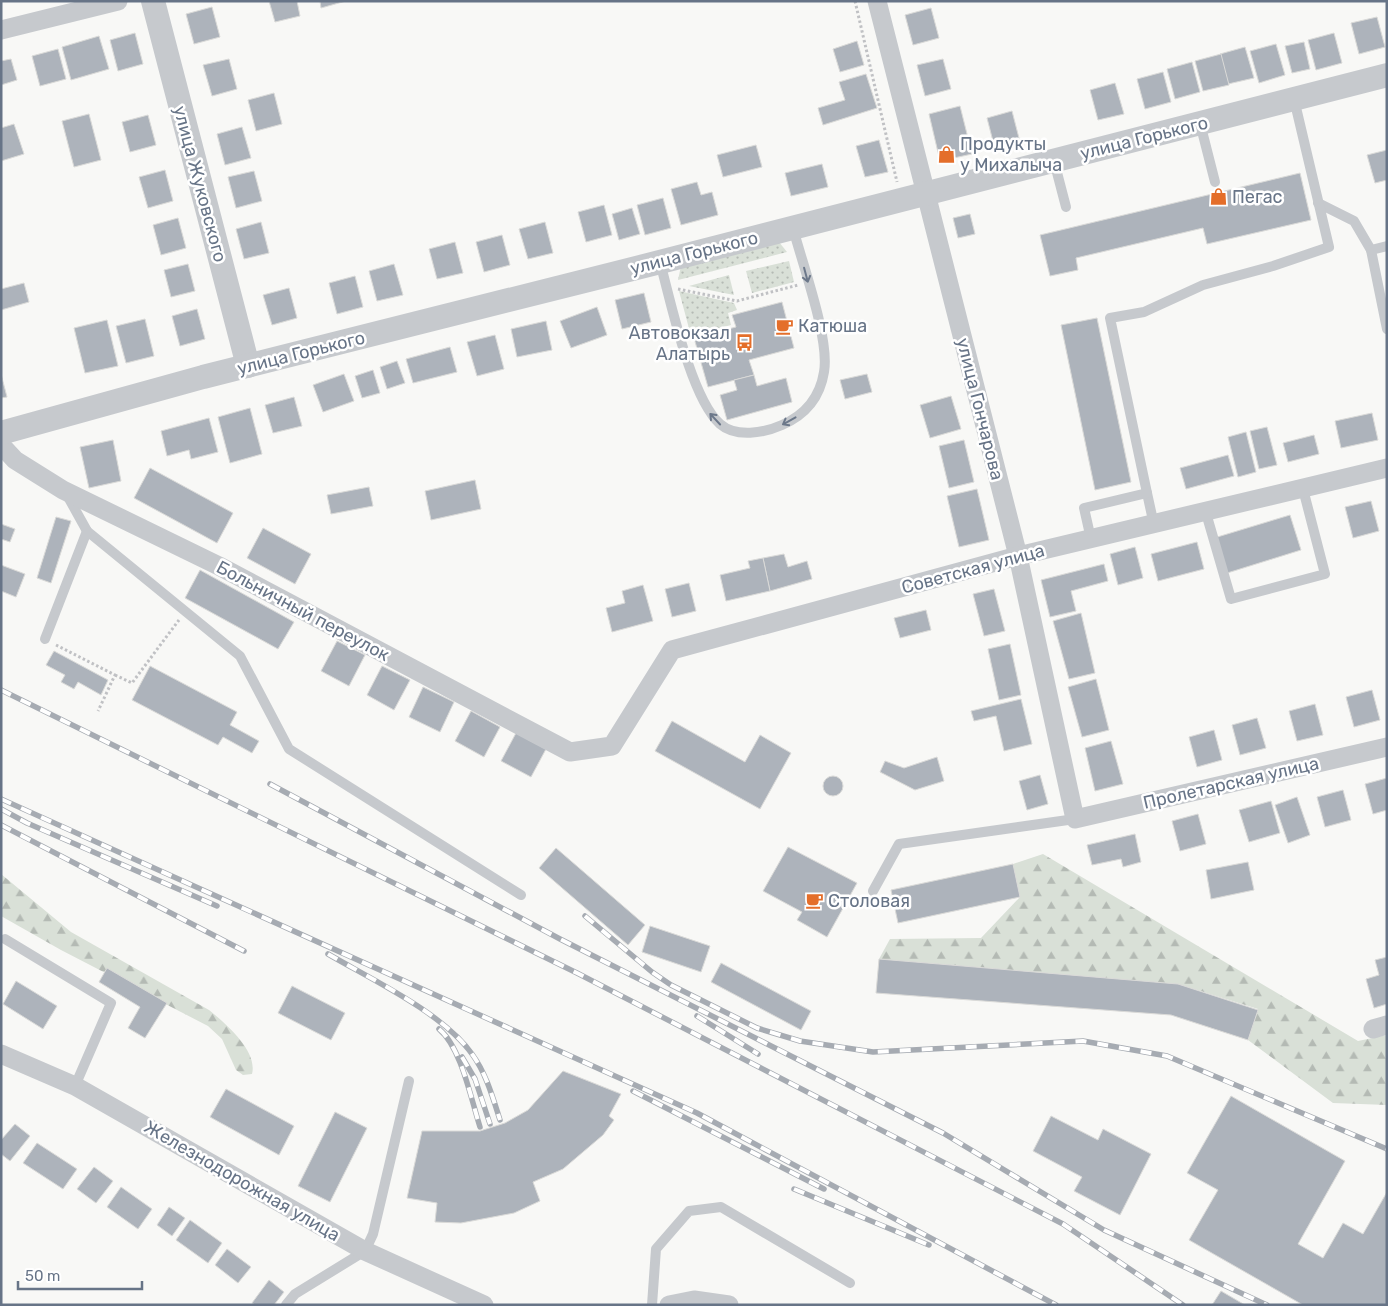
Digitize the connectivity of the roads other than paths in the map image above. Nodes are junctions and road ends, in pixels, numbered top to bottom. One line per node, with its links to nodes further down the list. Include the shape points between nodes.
1 (118, 1): 4 (street)
2 (153, 1): 18 (street, улица Жуковского)
3 (877, 1): 10 (street, улица Гончарова)
4 (1, 30)
5 (1387, 75): 6 (street, улица Горького)
6 (1294, 99): 7 (street, улица Горького); 11 (lane)
7 (1200, 123): 8 (street, улица Горького); 9 (lane)
8 (1054, 161): 10 (street, улица Горького); 12 (lane)
9 (1215, 182)
10 (925, 194): 13 (street, улица Горького); 29 (street, улица Гончарова)
11 (1318, 203): 15 (lane, via 1354,221); 24 (lane, via 1328,247 1203,285 1144,312 1110,318)
12 (1066, 207)
13 (793, 228): 16 (street, улица Горького); 16 (lane, one-way to 16, via 824,343 824,371 815,399 801,414 781,426 760,432 737,432 721,426 707,410 695,386)
14 (1387, 246): 15 (lane)
15 (1371, 250): 17 (lane)
16 (660, 262): 18 (street, улица Горького)
17 (1387, 329)
18 (248, 366): 19 (street, улица Горького)
19 (1, 433)
20 (1, 445): 23 (street, Больничный переулок, via 15,460)
21 (1387, 468): 22 (street, Советская улица)
22 (1303, 489): 25 (street, Советская улица); 25 (lane, via 1325,574 1231,599)
23 (63, 490): 27 (lane); 31 (street, Больничный переулок, via 219,566 570,752)
24 (1148, 493): 26 (lane); 28 (lane, via 1084,508)
25 (1206, 512): 26 (street, Советская улица)
26 (1154, 524): 28 (street, Советская улица)
27 (88, 531): 30 (lane); 35 (lane, via 240,656 290,749)
28 (1091, 539): 29 (street, Советская улица)
29 (1018, 556): 31 (street, Советская улица, via 672,650); 33 (street, улица Гончарова)
30 (45, 639)
31 (612, 746)
32 (1387, 748): 33 (street, Пролетарская улица)
33 (1075, 819): 34 (lane, via 899,844)
34 (873, 891)
35 (521, 895)
36 (5, 939): 39 (lane, via 111,1003)
37 (1, 1054): 39 (street, Железнодорожная улица)
38 (409, 1081): 40 (lane, via 373,1234)
39 (76, 1086): 40 (street, Железнодорожная улица)
40 (365, 1251): 42 (lane, via 295,1294); 43 (street, Железнодорожная улица)
41 (850, 1284): 44 (lane, via 721,1207 689,1211 656,1250)
42 (286, 1305)
43 (484, 1305)
44 (652, 1305)
45 (669, 1305): 46 (street, via 694,1300)
46 (729, 1305)

